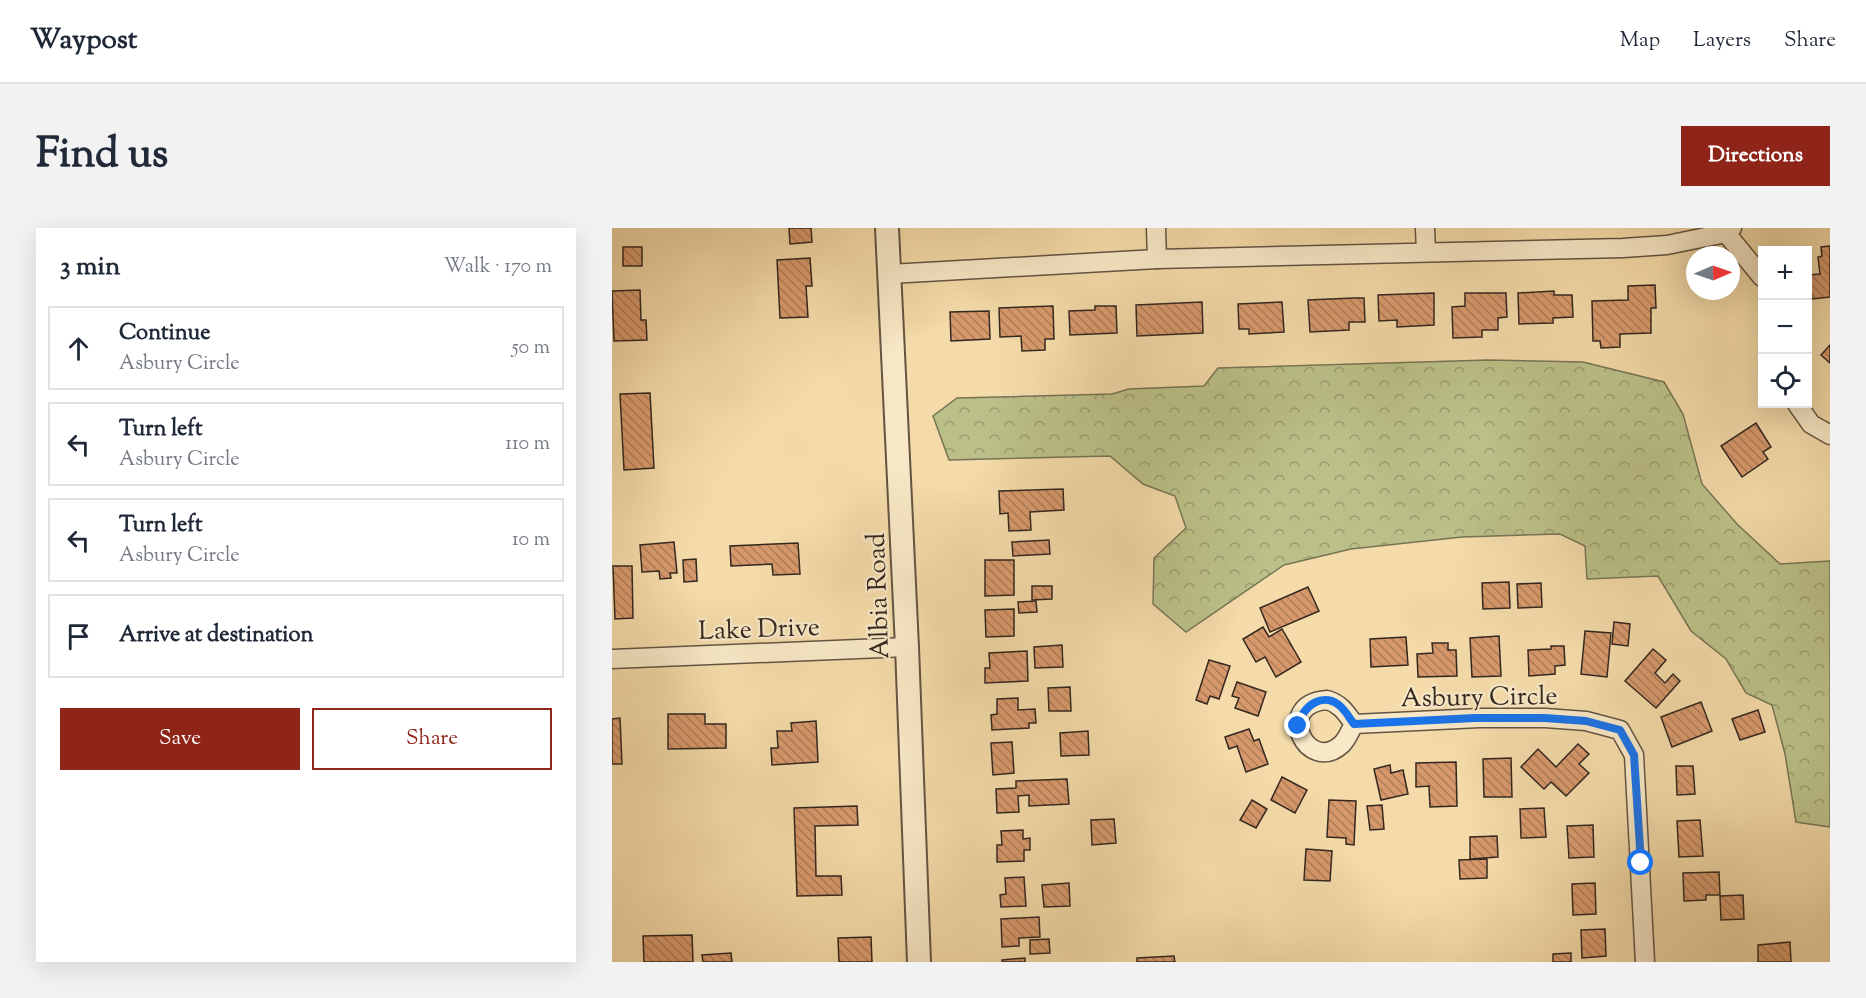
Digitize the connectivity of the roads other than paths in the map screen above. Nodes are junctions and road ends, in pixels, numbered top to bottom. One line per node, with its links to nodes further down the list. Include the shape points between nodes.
1 (887, 228): 8 (street, Albia Road)
2 (1156, 228): 6 (street)
3 (1425, 228): 5 (street)
4 (1729, 230): 5 (street, via 1667,245 1640,247); 7 (street)
5 (1426, 252): 6 (street)
6 (1157, 259): 8 (street)
7 (1758, 271)
8 (890, 274): 11 (street, Albia Road)
9 (1800, 408): 10 (street, via 1811,424)
10 (1830, 435)
11 (908, 647): 12 (street, Lake Drive); 14 (street, Albia Road)
12 (612, 659)
13 (1354, 724): 15 (street, Asbury Circle, via 1545,718 1586,721 1620,730 1634,755)
14 (919, 962)
15 (1645, 962)

